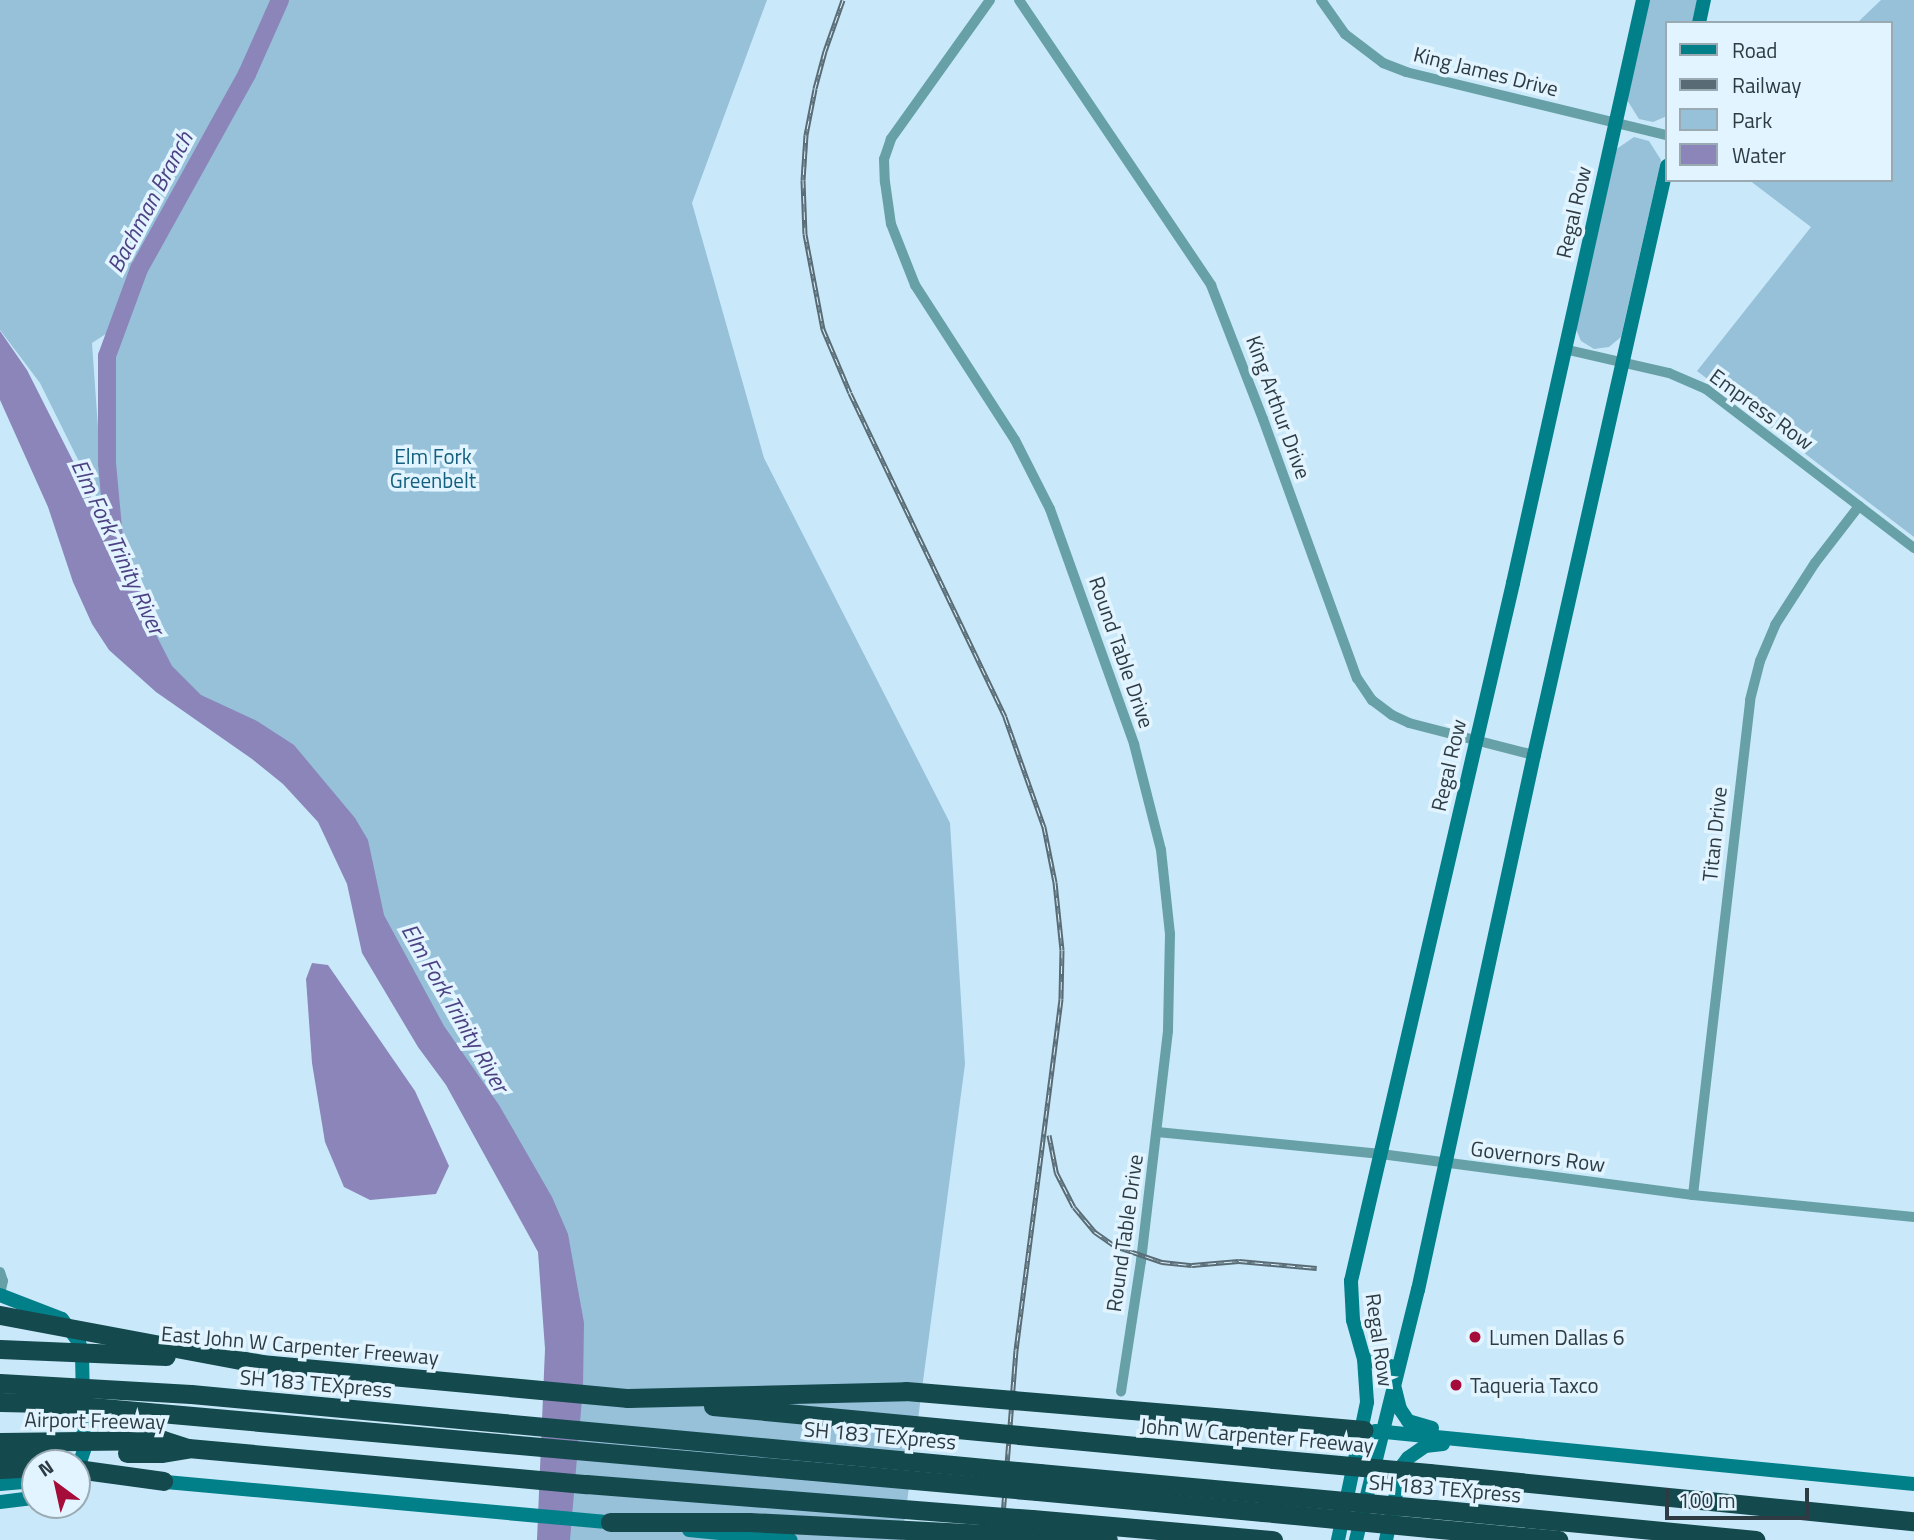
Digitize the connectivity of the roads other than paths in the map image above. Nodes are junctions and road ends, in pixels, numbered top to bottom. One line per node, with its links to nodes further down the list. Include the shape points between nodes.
1 (990, 0): 16 (street, Round Table Drive, via 887,146 888,212 915,285 1015,440 1045,496 1140,765 1161,850 1168,905 1169,1007)
2 (1018, 0): 14 (street, King Arthur Drive, via 1211,285 1264,418 1356,678 1389,714)
3 (1321, 0): 7 (street, King James Drive, via 1345,34 1383,63)
4 (1643, 0): 7 (main road, Regal Row)
5 (1704, 0): 6 (main road)
6 (1699, 21)
7 (1615, 122): 8 (street, King James Drive); 10 (main road, Regal Row)
8 (1666, 135)
9 (1666, 171): 11 (main road, Regal Row)
10 (1564, 349): 11 (street, Empress Row); 14 (main road, Regal Row)
11 (1624, 362): 12 (street, Empress Row, via 1669,373 1706,389); 15 (main road, Regal Row)
12 (1859, 506): 13 (street, Empress Row); 19 (street, Titan Drive, via 1775,625 1749,700)
13 (1914, 548)
14 (1475, 740): 15 (street, King Arthur Drive); 17 (main road, Regal Row)
15 (1534, 755): 18 (main road, Regal Row)
16 (1157, 1132): 17 (street, Governors Row); 30 (street, Round Table Drive)
17 (1381, 1154): 18 (street, Governors Row); 25 (main road, Regal Row, via 1351,1281 1353,1320)
18 (1445, 1164): 19 (street, Governors Row); 27 (main road, Regal Row)
19 (1693, 1195): 20 (street, Governors Row)
20 (1914, 1217)
21 (0, 1272): 22 (street)
22 (0, 1295): 38 (main road, via 52,1313 74,1331 82,1354)
23 (0, 1315): 26 (highway, bridge)
24 (0, 1349): 26 (highway, East John W Carpenter Freeway, bridge)
25 (1364, 1359): 27 (main road); 34 (main road, Regal Row)
26 (261, 1364): 31 (highway, East John W Carpenter Freeway)
27 (1398, 1368): 29 (main road, Regal Row)
28 (0, 1383): 46 (highway, SH 183 TEXpress, bridge, via 191,1394)
29 (1394, 1384): 34 (main road, Regal Row); 35 (main road, via 1408,1421 1466,1431)
30 (1121, 1391)
31 (596, 1395): 32 (highway, John W Carpenter Freeway)
32 (628, 1398): 34 (highway, bridge, via 905,1391); 51 (highway, John W Carpenter Freeway, bridge)
33 (0, 1402): 46 (highway, SH 183 TEXpress, bridge, via 140,1409)
34 (1373, 1430): 35 (main road, John W Carpenter Freeway); 61 (main road, Regal Row); 62 (main road, Regal Row)
35 (1483, 1441): 48 (main road, John W Carpenter Freeway); 63 (main road, via 1432,1443 1408,1458 1402,1466)
36 (0, 1442): 37 (highway, Airport Freeway, bridge, via 163,1440)
37 (188, 1448): 39 (highway, bridge, via 161,1453 52,1451); 56 (highway, bridge)
38 (83, 1449)
39 (0, 1457)
40 (21, 1468): 41 (highway)
41 (0, 1469)
42 (91, 1472): 44 (highway, bridge)
43 (91, 1480): 44 (main road, bridge)
44 (163, 1481): 55 (main road)
45 (21, 1482): 47 (main road)
46 (1038, 1482): 53 (highway, SH 183 TEXpress, bridge)
47 (0, 1484)
48 (1914, 1484)
49 (21, 1500): 50 (main road)
50 (0, 1502)
51 (1812, 1510): 52 (highway); 54 (highway, John W Carpenter Freeway)
52 (1914, 1513)
53 (1432, 1519): 64 (highway, SH 183 TEXpress); 65 (highway, SH 183 TEXpress)
54 (1914, 1521)
55 (610, 1522): 56 (highway, bridge); 58 (main road, bridge)
56 (1031, 1528): 57 (highway); 59 (highway)
57 (1217, 1537): 60 (highway)
58 (791, 1540)
59 (1108, 1540)
60 (1273, 1540)
61 (1338, 1540)
62 (1356, 1540)
63 (1386, 1540)
64 (1558, 1540)
65 (1756, 1540)

